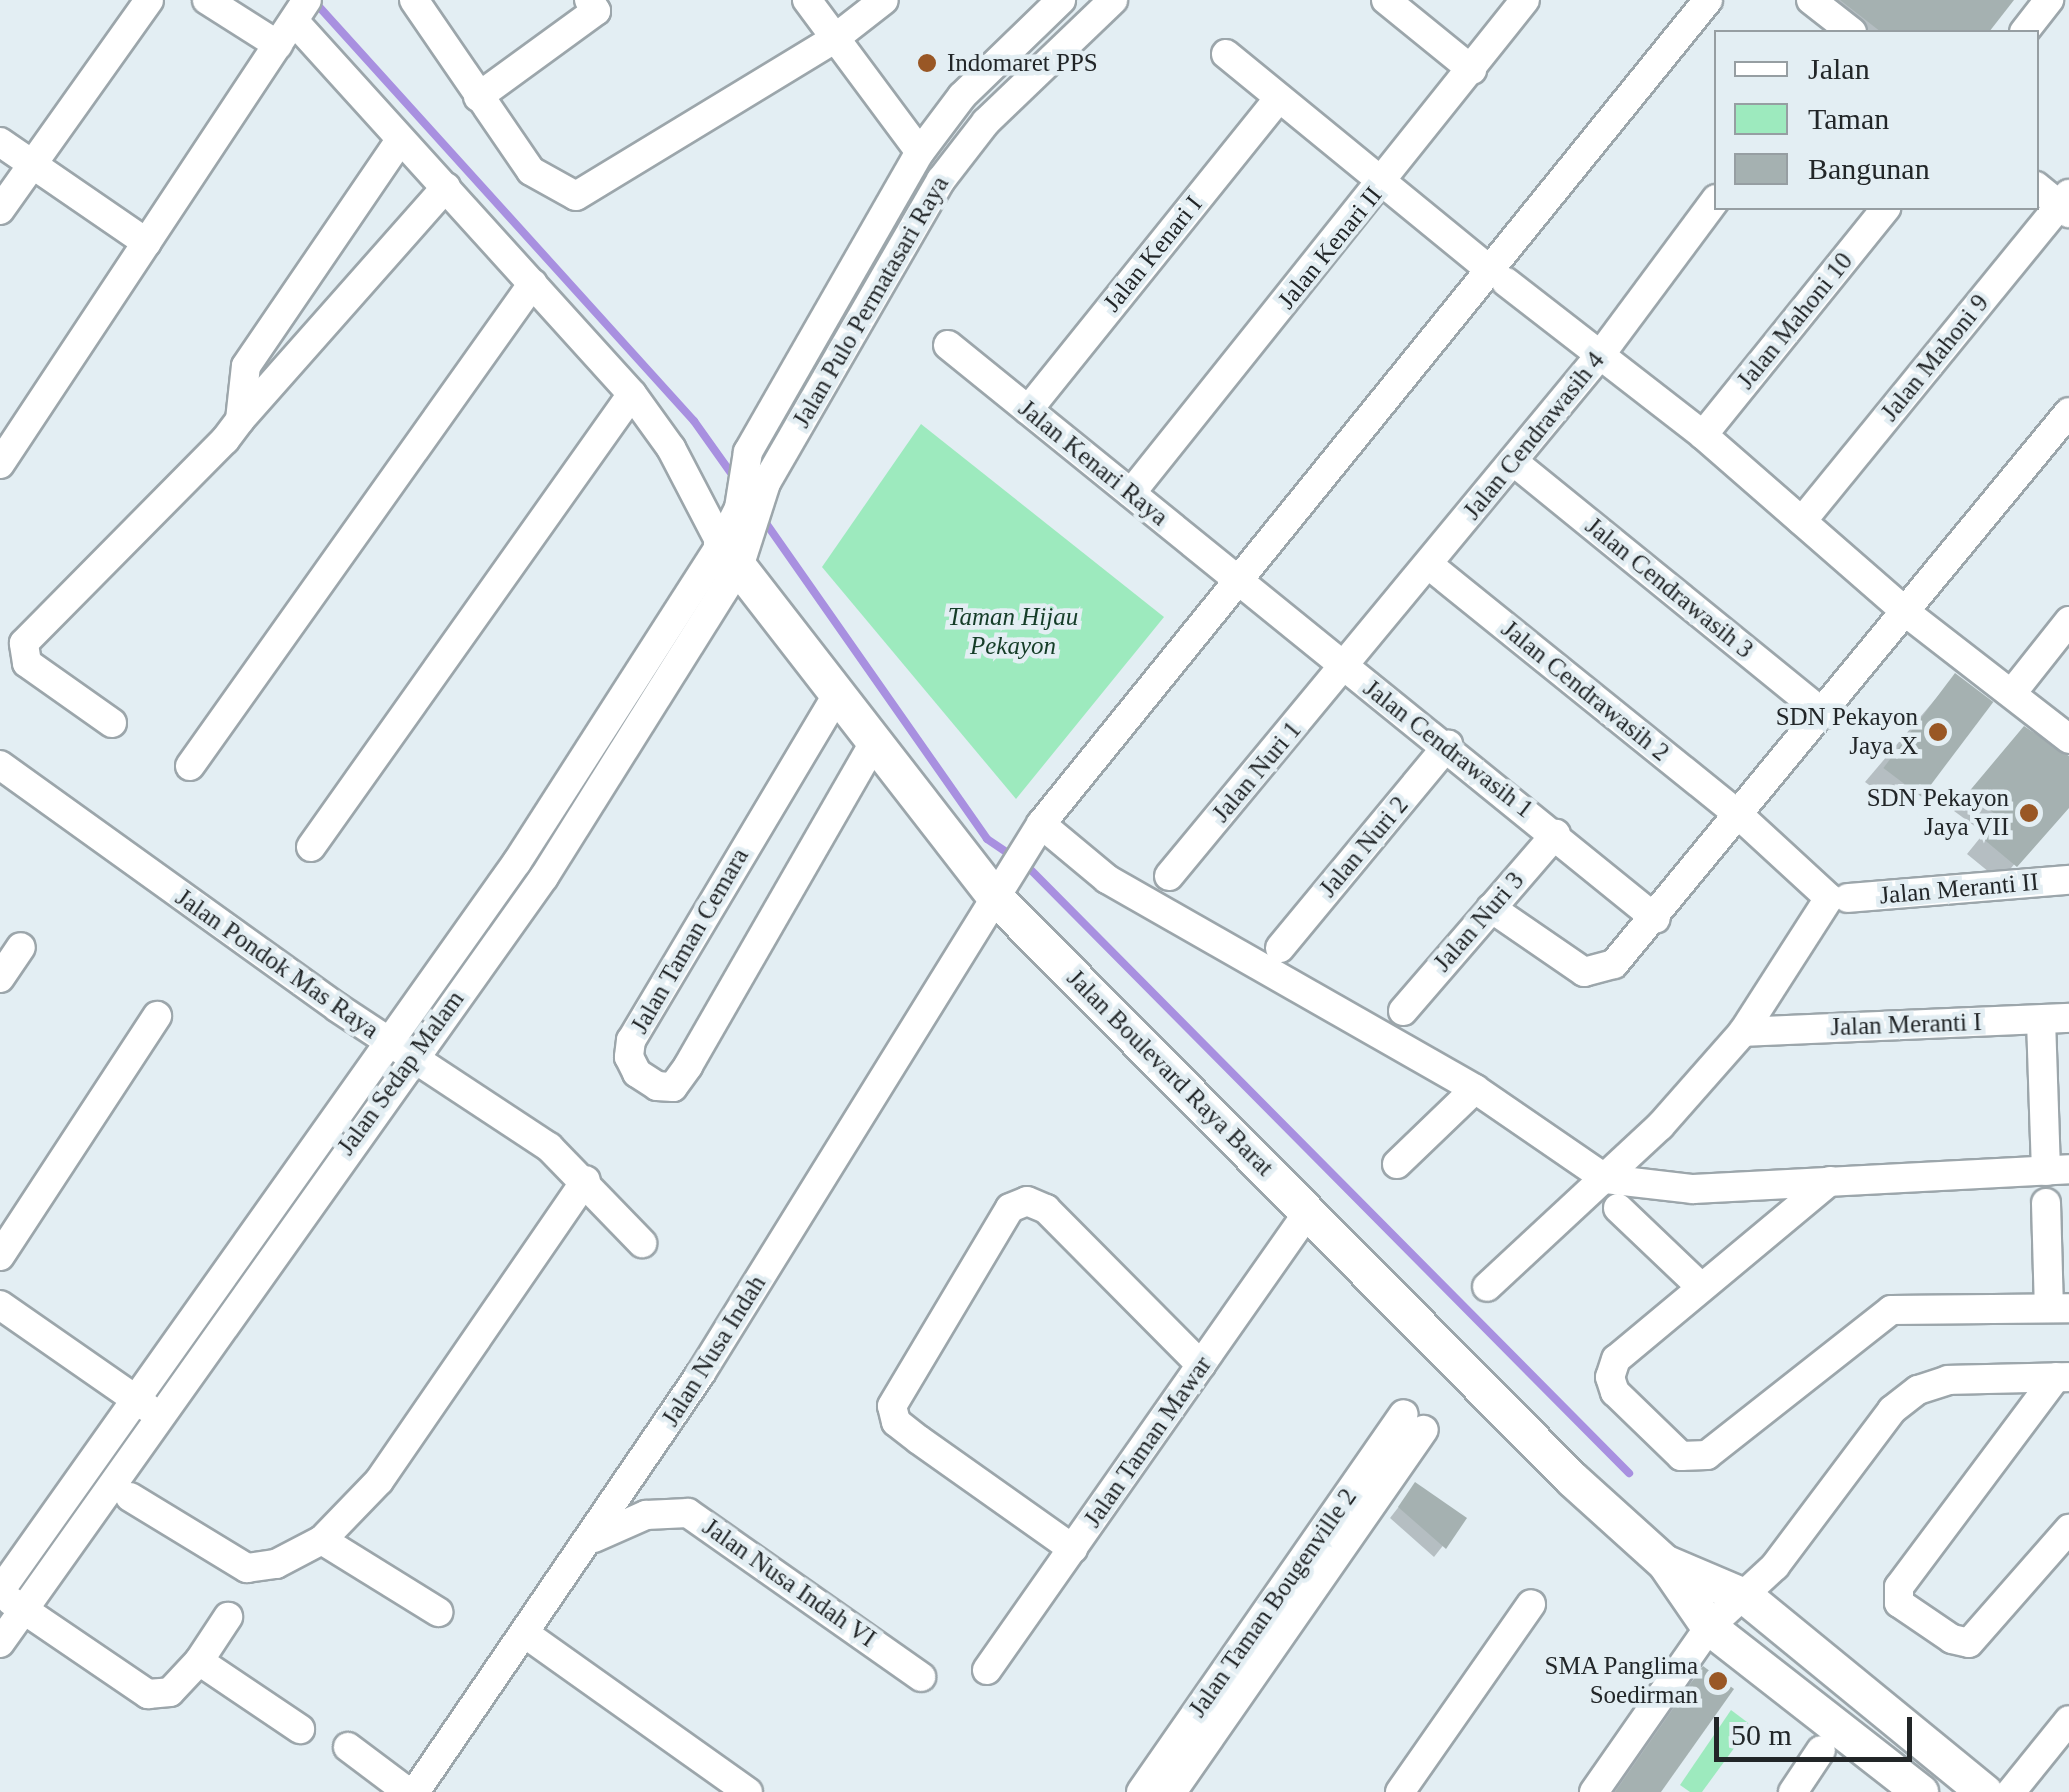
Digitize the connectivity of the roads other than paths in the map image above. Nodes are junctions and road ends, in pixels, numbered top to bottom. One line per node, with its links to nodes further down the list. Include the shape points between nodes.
1 (150, 0): 28 (street)
2 (207, 0): 20 (street)
3 (414, 0): 23 (street)
4 (807, 0): 19 (street)
5 (884, 0): 19 (street)
6 (1061, 0): 27 (street, Jalan Pulo Permatasari Raya, via 962,96)
7 (1068, 0): 16 (street)
8 (1113, 0): 16 (street, Jalan Pulo Permatasari Raya)
9 (1386, 0): 22 (street)
10 (1526, 0): 22 (street, Jalan Kenari II)
11 (1708, 0): 37 (street, Jalan Nusa Indah)
12 (1811, 0): 17 (street)
13 (2049, 0): 18 (street)
14 (599, 4): 23 (street)
15 (302, 8): 20 (street); 25 (street)
16 (1088, 24): 49 (street, Jalan Pulo Permatasari Raya, via 986,122 940,180)
17 (1845, 30)
18 (2026, 30)
19 (834, 39): 23 (street, via 582,195 542,182); 27 (street)
20 (278, 45): 36 (street)
21 (1226, 54): 24 (street)
22 (1472, 70): 29 (street, Jalan Kenari II)
23 (478, 97)
24 (1278, 98): 29 (street); 42 (street, Jalan Kenari I)
25 (400, 140): 30 (street); 44 (street, via 246,366)
26 (0, 142): 28 (street)
27 (920, 152): 46 (street, Jalan Pulo Permatasari Raya)
28 (32, 164): 34 (street); 36 (street)
29 (1380, 185): 37 (street); 50 (street, Jalan Kenari II)
30 (446, 188): 38 (street); 44 (street)
31 (2039, 188): 33 (street)
32 (1714, 202): 40 (street, Jalan Cendrawasih 4)
33 (2066, 205): 51 (street, Jalan Mahoni 9)
34 (0, 210)
35 (1884, 210): 45 (street, Jalan Mahoni 10)
36 (146, 243): 48 (street)
37 (1499, 276): 40 (street); 54 (street, Jalan Nusa Indah)
38 (533, 283): 41 (street); 66 (street)
39 (948, 345): 42 (street, Jalan Kenari Raya)
40 (1602, 354): 45 (street); 47 (street, Jalan Cendrawasih 4)
41 (632, 394): 52 (street); 70 (street)
42 (1028, 410): 50 (street, Jalan Kenari Raya)
43 (2069, 412): 55 (street)
44 (240, 420): 61 (street, via 24,643 27,663)
45 (1704, 435): 51 (street)
46 (748, 452): 52 (street, Jalan Sedap Malam)
47 (1514, 462): 53 (street, Jalan Cendrawasih 4); 60 (street, Jalan Cendrawasih 3)
48 (0, 464)
49 (766, 483): 52 (street, Jalan Sedap Malam)
50 (1131, 493): 54 (street, Jalan Kenari Raya)
51 (1802, 522): 55 (street)
52 (738, 547): 59 (main road, Jalan Boulevard Raya Barat); 84 (street, Jalan Sedap Malam); 85 (street, Jalan Sedap Malam, via 544,878)
53 (1430, 565): 57 (street, Jalan Cendrawasih 4); 67 (street, Jalan Cendrawasih 2)
54 (1239, 581): 57 (street, Jalan Cendrawasih 1); 68 (street, Jalan Nusa Indah)
55 (1908, 614): 58 (street); 60 (street)
56 (2069, 620): 58 (street)
57 (1344, 668): 64 (street, Jalan Cendrawasih 1); 71 (street, Jalan Nuri 1)
58 (2012, 693): 62 (street)
59 (838, 695): 63 (main road, Jalan Boulevard Raya Barat); 63 (street, Jalan Taman Cemara, via 632,1040 629,1057 657,1086 673,1087)
60 (1824, 714): 67 (street)
61 (112, 723)
62 (2069, 740)
63 (874, 744): 73 (main road, Jalan Boulevard Raya Barat)
64 (1448, 745): 69 (street, Jalan Cendrawasih 1); 78 (street, Jalan Nuri 2)
65 (0, 765): 84 (street, Jalan Pondok Mas Raya)
66 (190, 766)
67 (1741, 817): 76 (street); 83 (street, Jalan Cendrawasih 2, via 1829,898)
68 (1034, 834): 73 (street, Jalan Nusa Indah); 86 (street)
69 (1556, 834): 75 (street, Jalan Nuri 3); 76 (street, Jalan Cendrawasih 1)
70 (311, 847)
71 (1169, 876)
72 (2069, 880): 74 (street, Jalan Meranti II)
73 (1000, 886): 94 (main road, Jalan Boulevard Raya Barat); 107 (street, Jalan Nusa Indah)
74 (1848, 898)
75 (1491, 908): 76 (street, via 1588,973 1614,964); 80 (street, Jalan Nuri 3)
76 (1656, 919)
77 (21, 947): 79 (street)
78 (1280, 948)
79 (0, 978)
80 (1404, 1011)
81 (156, 1016): 96 (street)
82 (2055, 1019): 83 (street, Jalan Meranti I); 88 (street)
83 (1743, 1032): 89 (street)
84 (386, 1040): 85 (street, Jalan Pondok Mas Raya); 103 (street, Jalan Sedap Malam)
85 (411, 1056): 90 (street, Jalan Pondok Mas Raya); 104 (street, Jalan Sedap Malam)
86 (1475, 1089): 87 (street); 89 (street)
87 (1398, 1164)
88 (2057, 1170): 91 (street)
89 (1606, 1179): 91 (street, via 1693,1189); 97 (street)
90 (586, 1180): 95 (street, Jalan Pondok Mas Raya); 108 (street, via 379,1481)
91 (1830, 1181): 98 (street)
92 (2046, 1203): 100 (street)
93 (1618, 1208): 98 (street)
94 (1308, 1212): 101 (street, Jalan Taman Mawar); 110 (main road, Jalan Boulevard Raya Barat)
95 (642, 1243)
96 (0, 1256)
97 (1487, 1286)
98 (1701, 1287): 100 (street, via 1624,1351 1610,1377 1615,1392 1674,1452 1691,1460 1891,1310)
99 (0, 1305): 103 (street)
100 (2059, 1308)
101 (1201, 1365): 109 (street, Jalan Taman Mawar); 109 (street, via 1046,1209 1027,1201 1010,1208 892,1406 896,1422 918,1440)
102 (2062, 1377): 106 (street, via 1898,1586 1899,1603 1952,1639 1970,1643); 112 (street, via 1948,1380 1918,1390 1892,1410)
103 (133, 1398): 104 (street); 111 (street, Jalan Sedap Malam)
104 (160, 1416): 114 (street, Jalan Sedap Malam)
105 (130, 1497): 108 (street, via 247,1568 276,1564)
106 (2069, 1529)
107 (594, 1538): 118 (street, Jalan Nusa Indah); 122 (street, Jalan Nusa Indah VI, via 646,1516 688,1514)
108 (322, 1540): 115 (street)
109 (1074, 1549): 121 (street, Jalan Taman Mawar)
110 (1664, 1563): 112 (main road); 117 (main road)
111 (0, 1593): 114 (street)
112 (1746, 1597): 117 (street); 135 (main road)
113 (1531, 1604): 131 (street)
114 (26, 1611): 119 (street, Jalan Sedap Malam); 120 (street, via 148,1694 170,1692)
115 (438, 1612)
116 (228, 1617): 120 (street)
117 (1709, 1627): 132 (street); 134 (main road)
118 (527, 1634): 127 (street, Jalan Nusa Indah); 128 (street)
119 (0, 1643)
120 (199, 1661): 124 (street)
121 (987, 1670)
122 (921, 1676)
123 (2069, 1720): 136 (street)
124 (300, 1729)
125 (348, 1748): 127 (street)
126 (1821, 1750): 133 (street)
127 (411, 1792)
128 (748, 1792)
129 (1142, 1792): 130 (street, Jalan Taman Bougenville 2, via 1414,1422)
130 (1172, 1792)
131 (1400, 1792)
132 (1594, 1792)
133 (1792, 1792)
134 (1920, 1792)
135 (1984, 1792)
136 (2011, 1792)

